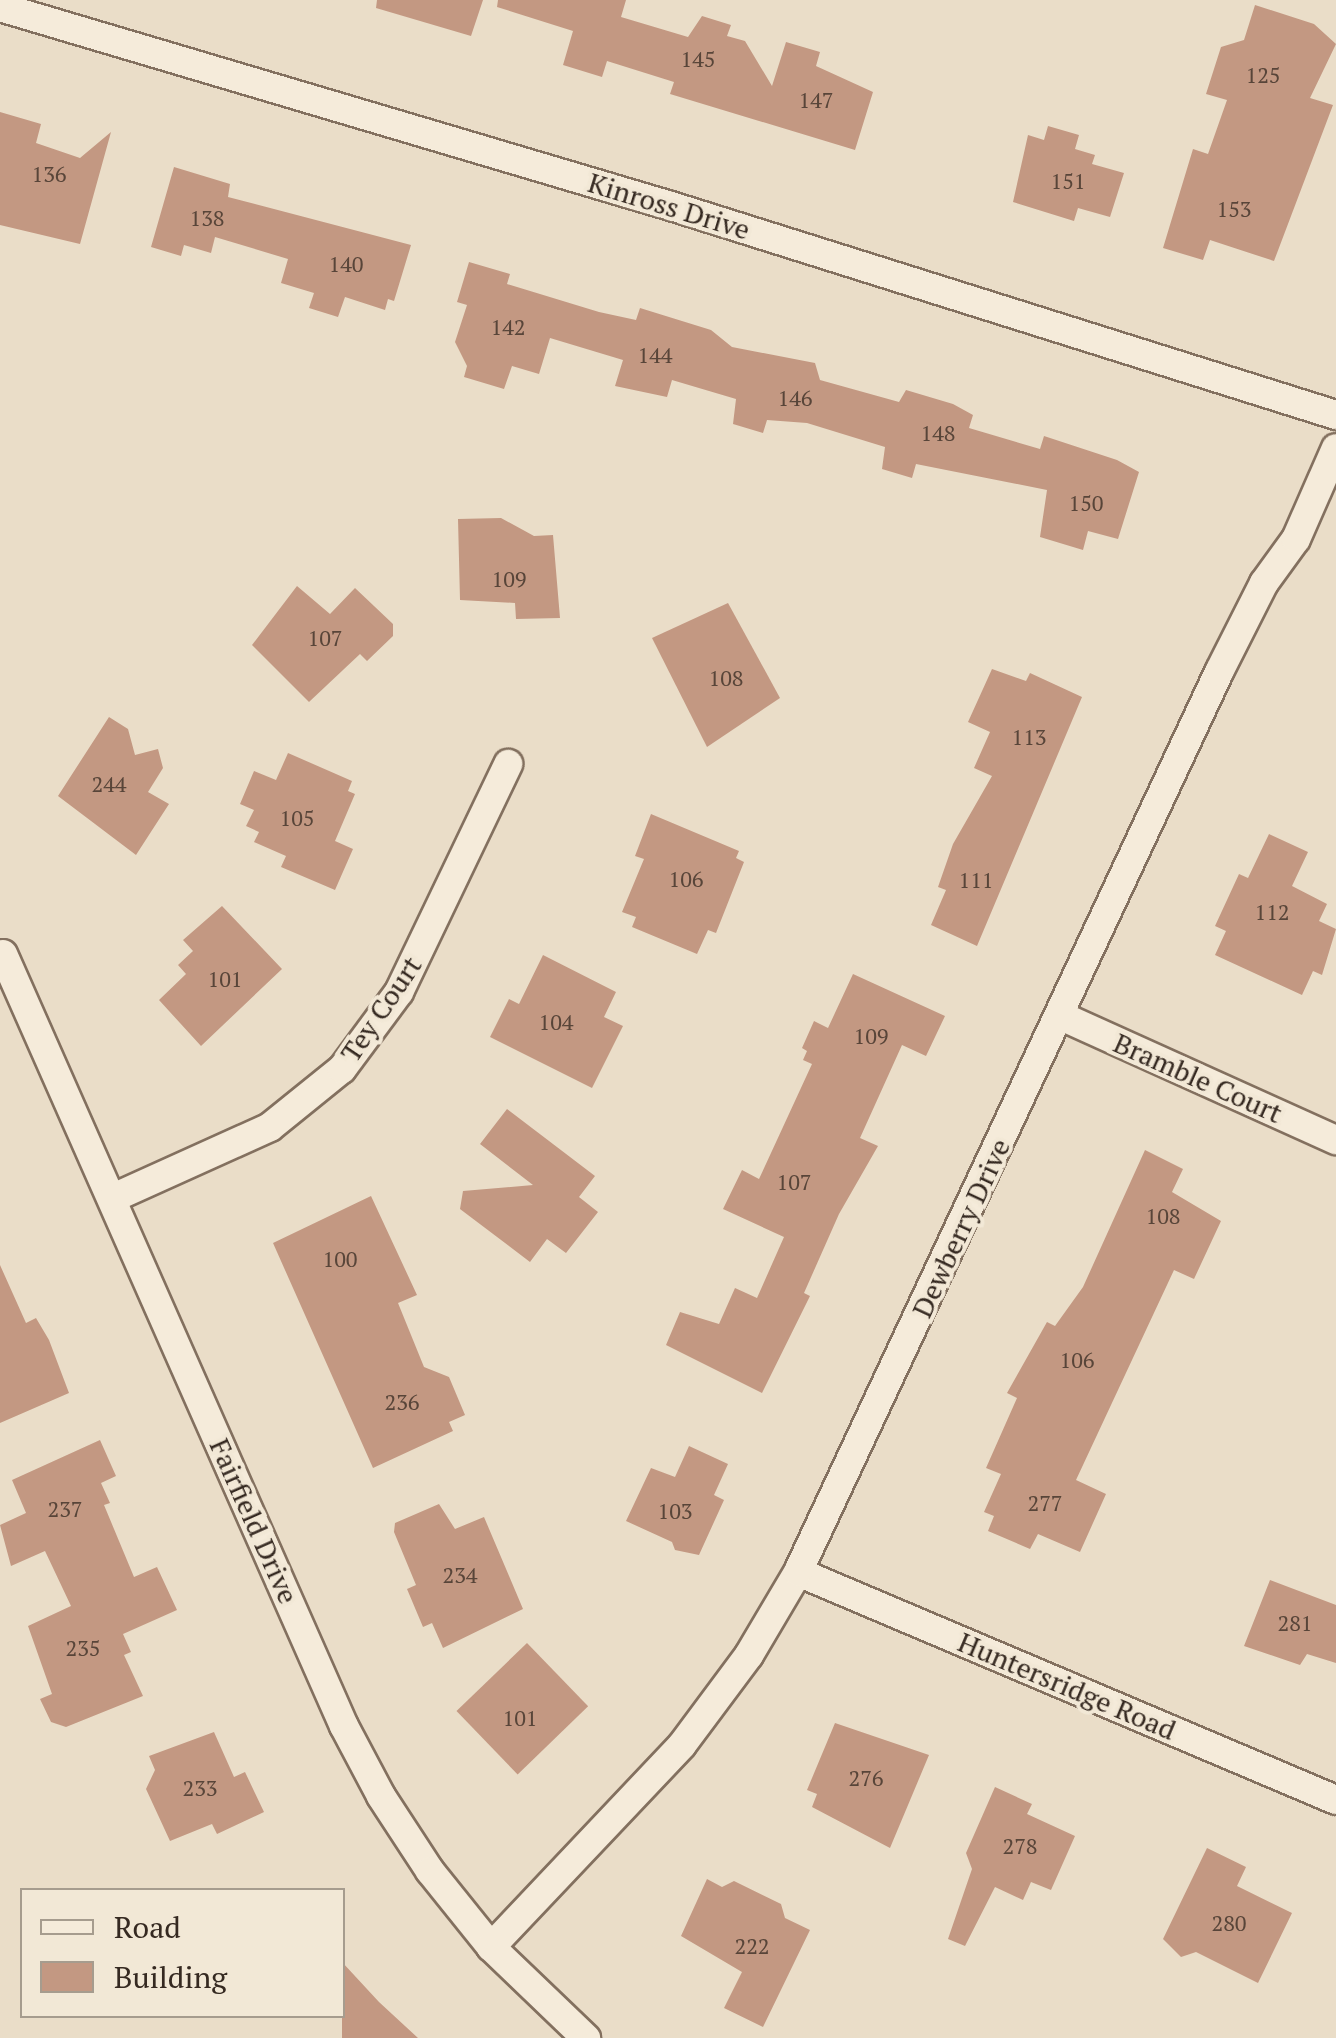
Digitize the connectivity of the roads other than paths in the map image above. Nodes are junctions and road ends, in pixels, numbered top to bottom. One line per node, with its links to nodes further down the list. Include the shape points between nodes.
1 (0, 7): 2 (street, Kinross Drive, via 671,206)
2 (1336, 414)
3 (1336, 448): 6 (street, Dewberry Drive, via 1296,539 1264,584 1219,672)
4 (508, 764): 8 (street, Tey Court, via 407,978 342,1069 270,1126)
5 (3, 954): 8 (street, Fairfield Drive)
6 (1061, 1016): 7 (street, Bramble Court); 9 (street, Dewberry Drive)
7 (1336, 1140)
8 (112, 1198): 11 (street, Fairfield Drive, via 344,1726 430,1871)
9 (798, 1572): 10 (street, Huntersridge Road); 11 (street, Dewberry Drive, via 749,1655 682,1745)
10 (1336, 1800)
11 (492, 1946): 12 (street, Fairfield Drive)
12 (586, 2038)

